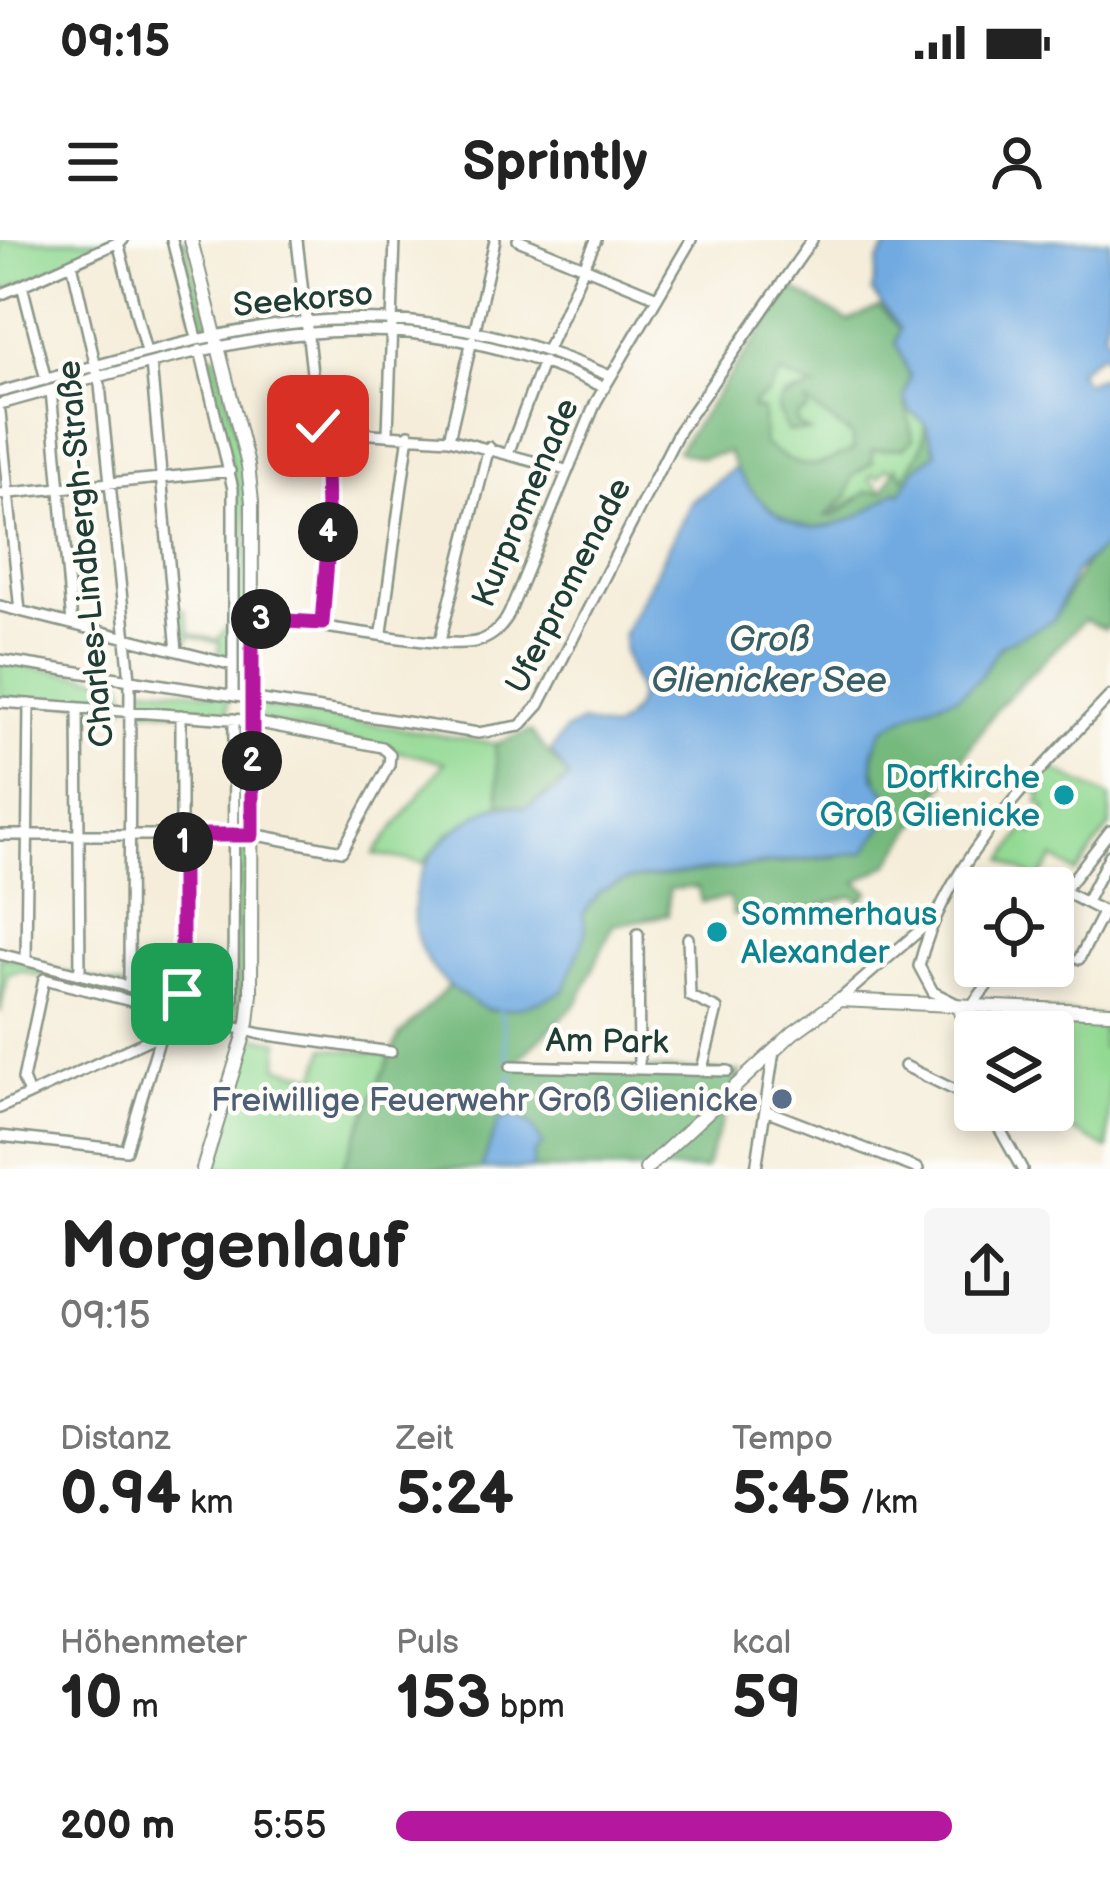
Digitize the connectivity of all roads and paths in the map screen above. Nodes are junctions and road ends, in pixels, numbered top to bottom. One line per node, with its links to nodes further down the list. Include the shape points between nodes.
1 (172, 240): 20 (street)
2 (191, 240): 19 (main road)
3 (297, 240): 17 (street)
4 (395, 240): 16 (street)
5 (495, 240): 18 (street)
6 (518, 240): 12 (street)
7 (596, 240): 12 (street)
8 (691, 240): 15 (street, Kurpromenade)
9 (812, 240): 54 (street, Uferpromenade, via 693,407 526,722 478,734)
10 (121, 241): 11 (street); 22 (street)
11 (72, 263): 13 (street); 23 (street, Charles-Lindbergh-Straße)
12 (584, 263): 15 (street); 21 (street)
13 (22, 285): 14 (street); 25 (street)
14 (0, 295)
15 (657, 297): 24 (street, Kurpromenade)
16 (393, 323): 17 (street, Seekorso); 18 (street, Seekorso); 30 (street)
17 (305, 324): 19 (street, Seekorso); 29 (street)
18 (473, 334): 21 (street, Seekorso); 32 (street)
19 (216, 340): 20 (street, Seekorso); 43 (main road, via 250,478)
20 (198, 344): 22 (street, Seekorso); 36 (street)
21 (545, 355): 24 (street, Seekorso); 26 (street, Seekorso); 34 (street)
22 (148, 358): 23 (street, Seekorso); 37 (street)
23 (98, 372): 25 (street, Seekorso); 38 (street, Charles-Lindbergh-Straße)
24 (610, 376): 26 (street, Kurpromenade)
25 (48, 385): 27 (street, Seekorso); 28 (street, Seekorso); 39 (street)
26 (604, 387): 35 (street, Kurpromenade)
27 (0, 392)
28 (0, 408): 40 (street)
29 (325, 431): 30 (street); 44 (street)
30 (388, 432): 31 (street)
31 (409, 434): 32 (street); 46 (street)
32 (449, 439): 33 (street)
33 (489, 446): 34 (street); 48 (street)
34 (509, 452): 35 (street)
35 (566, 470): 48 (street, Kurpromenade, via 503,624 476,642)
36 (230, 471): 37 (street); 51 (street)
37 (161, 479): 38 (street); 49 (street)
38 (111, 483): 39 (street); 47 (street, Charles-Lindbergh-Straße)
39 (59, 489): 40 (street); 45 (street)
40 (4, 494): 42 (street)
41 (0, 606): 42 (street)
42 (20, 611): 45 (street)
43 (252, 619): 44 (street, Kurpromenade); 54 (main road)
44 (322, 623): 46 (street, Kurpromenade)
45 (72, 624): 47 (street)
46 (382, 632): 48 (street, Kurpromenade)
47 (125, 638): 49 (street); 52 (street, Charles-Lindbergh-Straße)
48 (440, 641)
49 (177, 651): 51 (street)
50 (0, 660): 52 (street, Uferpromenade)
51 (233, 665): 53 (street)
52 (130, 679): 53 (street, Uferpromenade); 60 (street, Charles-Lindbergh-Straße)
53 (233, 694): 54 (street, Uferpromenade)
54 (251, 696): 64 (main road)
55 (1110, 696): 59 (street)
56 (0, 702): 57 (street)
57 (29, 704): 58 (street); 66 (street)
58 (79, 708): 60 (street); 67 (street)
59 (1099, 708): 62 (street); 78 (street, via 1044,761)
60 (131, 712): 61 (street); 68 (street, Charles-Lindbergh-Straße)
61 (181, 715): 63 (street); 69 (street)
62 (1110, 717)
63 (234, 719): 64 (street); 70 (street)
64 (251, 722): 71 (main road); 71 (street, via 388,749 389,765 342,851)
65 (1110, 831): 74 (street)
66 (29, 834): 67 (street); 72 (street); 83 (street)
67 (80, 835): 68 (street); 84 (street)
68 (130, 835): 69 (street); 85 (street, Charles-Lindbergh-Straße)
69 (182, 835): 70 (street); 87 (street)
70 (234, 835): 71 (street); 87 (street, via 233,999 220,1008)
71 (252, 835): 96 (main road)
72 (0, 836)
73 (1110, 855): 76 (street)
74 (1074, 880)
75 (1074, 896): 76 (street)
76 (1086, 902): 77 (street)
77 (1107, 913): 82 (street)
78 (937, 916): 88 (street); 89 (street, via 919,966 933,992)
79 (638, 934): 102 (street)
80 (688, 938): 103 (street, Am Park, via 690,996 717,1010)
81 (0, 954): 83 (street)
82 (1079, 959)
83 (26, 960): 84 (street)
84 (80, 974): 85 (street)
85 (129, 986): 87 (street)
86 (986, 987): 90 (street)
87 (181, 999)
88 (839, 1000): 89 (main road); 98 (main road)
89 (957, 1004): 90 (main road); 92 (street)
90 (972, 1005): 91 (main road)
91 (1031, 1008): 93 (street); 94 (main road)
92 (959, 1011)
93 (1032, 1011)
94 (1110, 1012)
95 (222, 1025): 96 (street); 97 (street); 107 (street, via 44,979 23,1079)
96 (246, 1030): 99 (street); 112 (main road)
97 (161, 1034): 107 (street); 111 (street, via 126,1150)
98 (774, 1051): 104 (main road); 105 (street)
99 (391, 1052)
100 (512, 1066): 102 (street, Am Park)
101 (905, 1066): 106 (street)
102 (639, 1068): 103 (street, Am Park)
103 (702, 1070): 104 (street, Am Park)
104 (748, 1074): 105 (street); 113 (main road)
105 (768, 1086): 109 (street)
106 (954, 1090)
107 (29, 1094): 108 (street)
108 (0, 1108)
109 (764, 1110): 114 (street); 115 (street)
110 (1001, 1131): 116 (street)
111 (0, 1136)
112 (203, 1169)
113 (646, 1169)
114 (757, 1169)
115 (918, 1169)
116 (1022, 1169)

